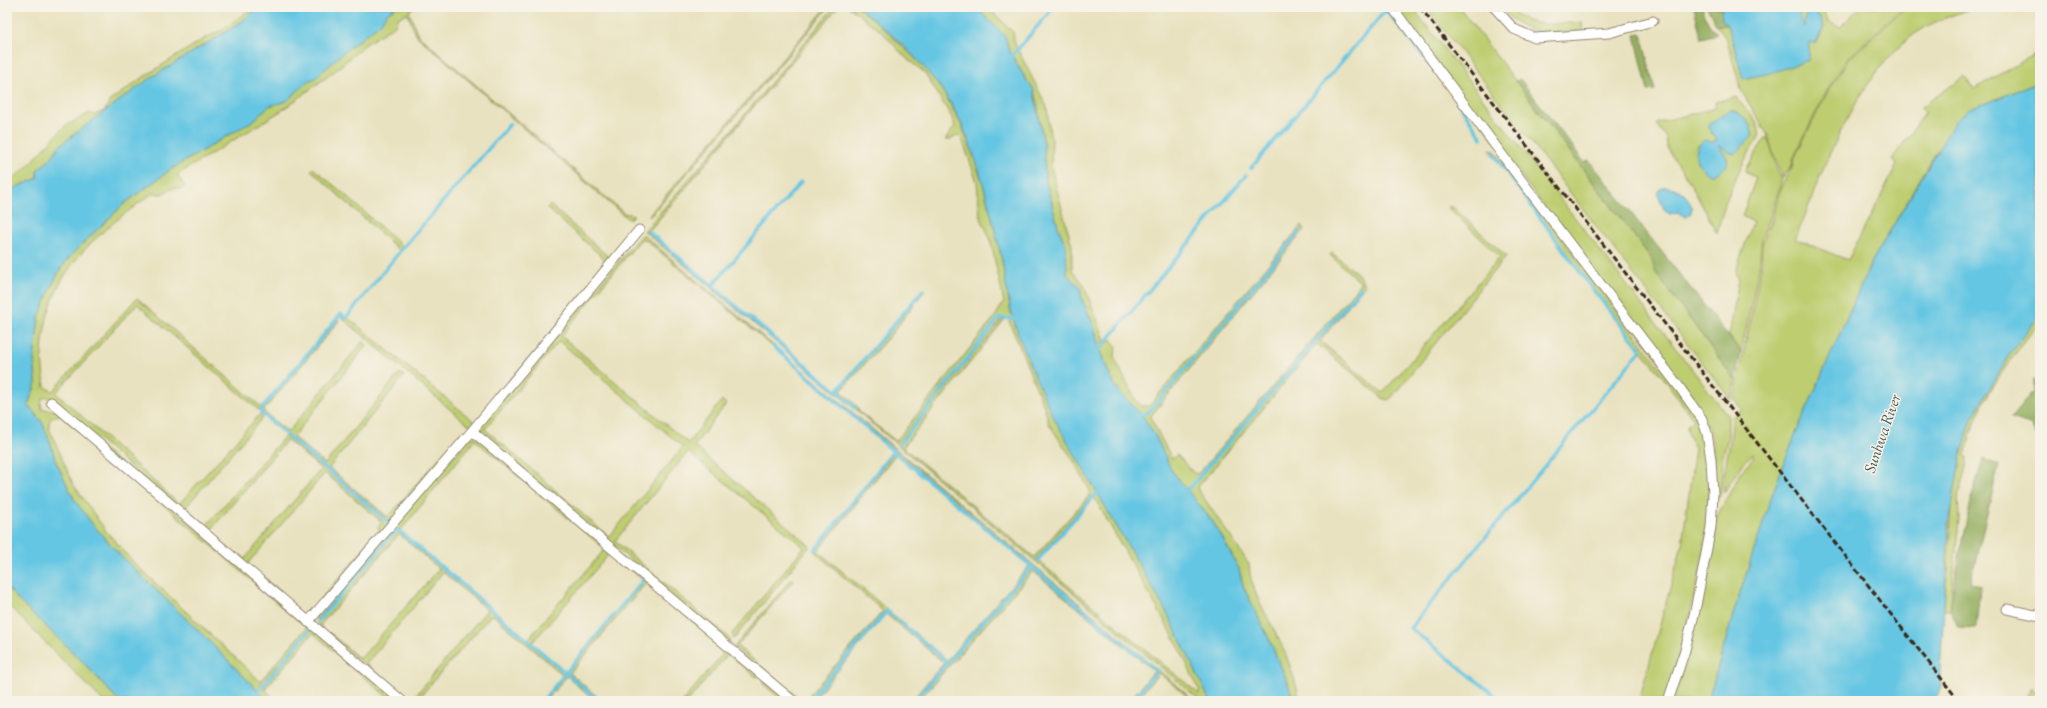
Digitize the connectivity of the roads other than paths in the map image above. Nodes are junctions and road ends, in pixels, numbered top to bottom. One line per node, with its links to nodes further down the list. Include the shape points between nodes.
1 (1392, 7): 12 (street, via 1702,419 1712,466 1711,527 1690,632)
2 (1494, 7): 3 (street, via 1514,29 1535,38 1609,33)
3 (1653, 21)
4 (639, 230): 6 (street)
5 (51, 402): 9 (street)
6 (472, 431): 9 (street); 11 (street)
7 (2007, 609): 8 (street)
8 (2040, 616)
9 (308, 622): 10 (street)
10 (402, 701)
11 (794, 701)
12 (1668, 701)

